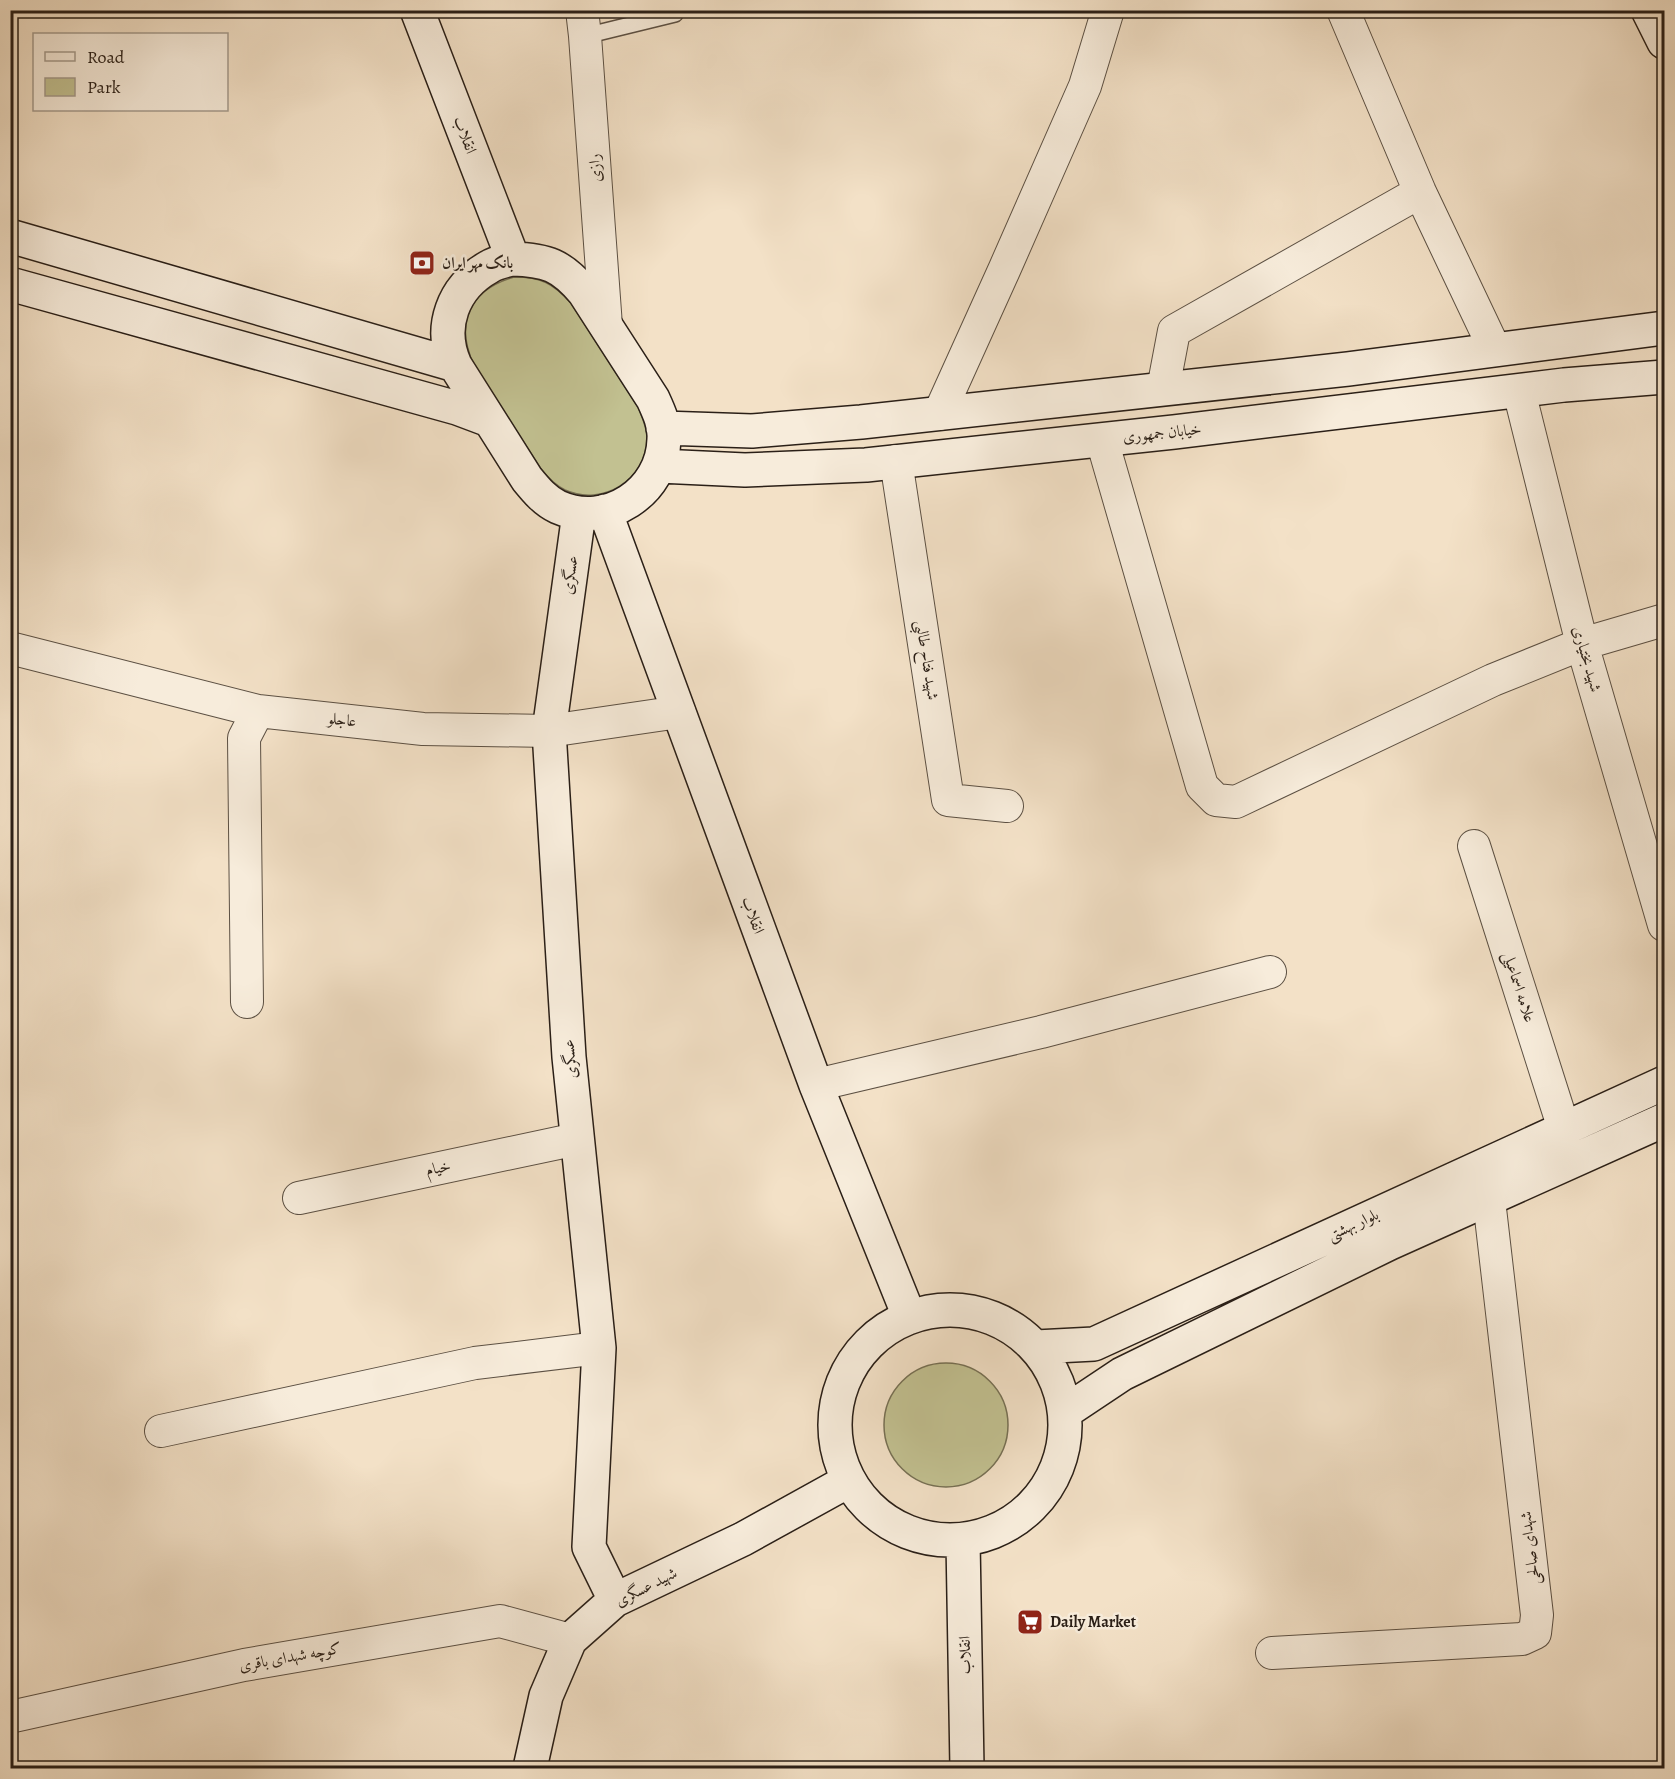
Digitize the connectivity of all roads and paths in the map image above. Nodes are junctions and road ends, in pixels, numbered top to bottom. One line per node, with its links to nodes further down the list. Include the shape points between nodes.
1 (417, 10): 8 (main road, انقلاب)
2 (675, 10): 5 (lane, via 675,14)
3 (1108, 10): 17 (street, via 1084,86)
4 (1343, 10): 6 (street)
5 (583, 23): 10 (street, رازی)
6 (1420, 192): 12 (street); 15 (street, via 1174,332)
7 (10, 236): 13 (main road)
8 (513, 259): 10 (main road, via 533,259 571,277); 13 (main road, via 491,265 459,293 450,312 447,334)
9 (10, 284): 18 (main road)
10 (606, 326): 19 (main road, via 653,399)
11 (1665, 328): 12 (main road)
12 (1495, 350): 15 (main road)
13 (455, 365): 18 (main road)
14 (1665, 377): 16 (main road, خیابان جمهوری)
15 (1163, 389): 17 (main road)
16 (1520, 391): 20 (main road, خیابان جمهوری); 25 (street, شهید بختیاری)
17 (939, 414): 19 (main road, via 753,431)
18 (489, 420): 23 (main road, via 540,495 558,507)
19 (663, 428): 22 (main road)
20 (1102, 440): 21 (main road, خیابان جمهوری); 25 (street, via 1202,786 1216,800 1236,802 1493,680)
21 (896, 461): 22 (main road, خیابان جمهوری, via 745,470); 30 (street, شهید فتاح طالبی, via 948,801)
22 (659, 466): 23 (main road, via 639,495 621,507)
23 (592, 512): 28 (main road, انقلاب); 29 (main road, عسگری)
24 (1665, 620): 25 (street)
25 (1582, 644): 32 (street, شهید بختیاری)
26 (10, 648): 27 (street, عاجلو)
27 (258, 711): 29 (street, عاجلو, via 423,729); 34 (street, via 244,738)
28 (679, 712): 29 (street, عاجلو); 36 (main road, انقلاب)
29 (549, 731): 39 (main road, عسگری)
30 (1007, 806)
31 (1474, 846): 38 (street, علامه اسماعیلی)
32 (1665, 925)
33 (1270, 972): 36 (street)
34 (247, 1002)
35 (1665, 1083): 38 (main road, بلوار بهشتی)
36 (816, 1085): 42 (main road, انقلاب)
37 (1665, 1120): 41 (main road, بلوار بهشتی)
38 (1564, 1129): 43 (main road, بلوار بهشتی, via 1094,1344)
39 (577, 1139): 40 (street, خیام); 44 (main road, عسگری)
40 (299, 1198)
41 (1489, 1200): 45 (main road, بلوار بهشتی, via 1390,1243 1122,1374); 51 (street, شهدای صالحی, via 1538,1615 1535,1633 1522,1639)
42 (909, 1316): 43 (main road, via 942,1309 977,1312 1010,1325); 47 (main road, via 875,1336 849,1367 836,1404 835,1444)
43 (1036, 1347): 45 (main road, via 1056,1377)
44 (599, 1348): 46 (street, via 475,1363); 49 (main road, عسگری, via 589,1547)
45 (1065, 1412): 48 (main road, via 1064,1448 1051,1483 1029,1511 998,1531)
46 (160, 1431)
47 (848, 1481): 48 (main road, via 869,1508 897,1528 929,1540); 49 (main road, شهید عسگری, via 743,1539)
48 (963, 1541): 54 (main road, انقلاب)
49 (615, 1600): 50 (main road, شهید عسگری)
50 (570, 1640): 52 (street, کوچه شهدای باقری, via 500,1621 244,1665); 53 (main road, شهید عسگری, via 546,1696)
51 (1272, 1653)
52 (10, 1717)
53 (530, 1768)
54 (967, 1768)

